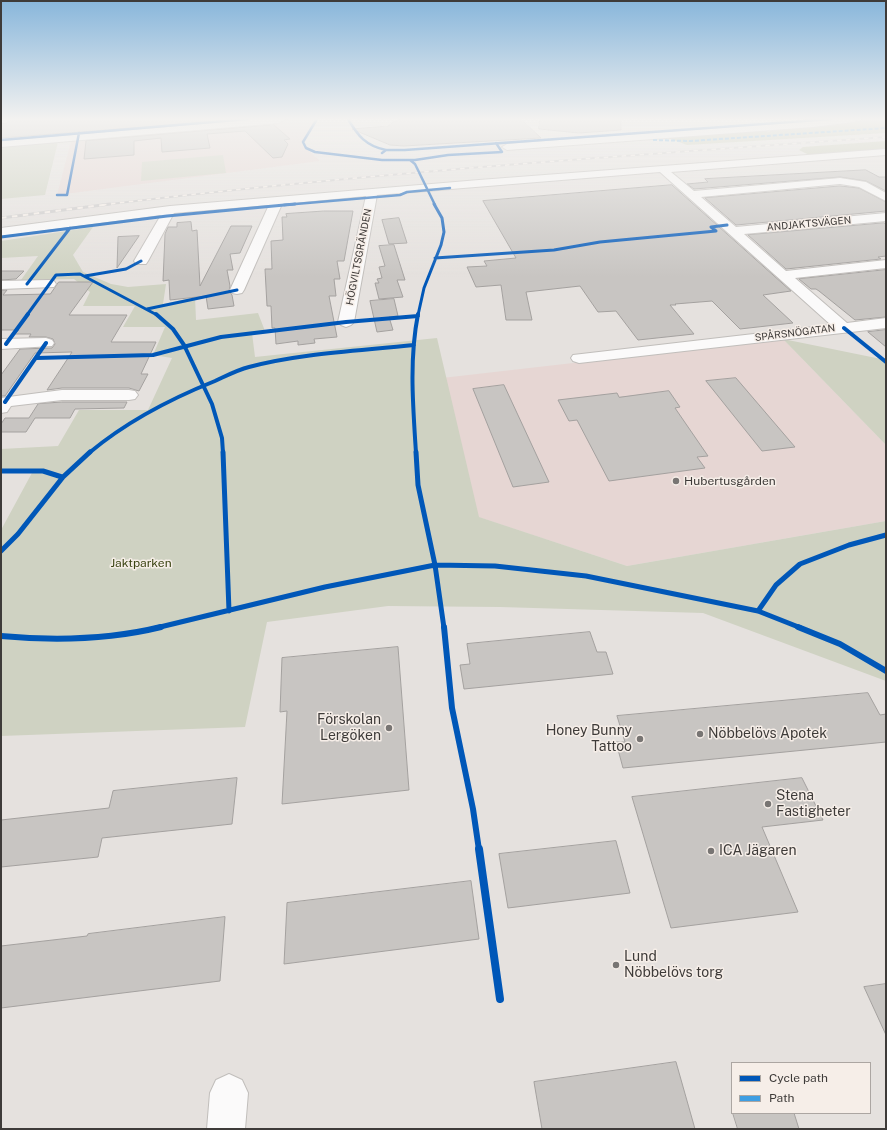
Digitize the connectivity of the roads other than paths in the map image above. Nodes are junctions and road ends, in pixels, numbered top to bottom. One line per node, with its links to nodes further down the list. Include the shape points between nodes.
1 (628, 172): 3 (street)
2 (665, 172): 4 (street, SPÅRSNÖGATAN)
3 (372, 193): 6 (street); 17 (street, HÖGVILTSGRÄNDEN)
4 (691, 195): 5 (street, via 840,181 862,184); 9 (street, SPÅRSNÖGATAN)
5 (886, 198)
6 (278, 201): 7 (street); 16 (street)
7 (170, 210): 10 (street); 11 (street)
8 (886, 217): 9 (street, ANDJAKTSVÄGEN)
9 (732, 231): 13 (street, SPÅRSNÖGATAN)
10 (1, 232)
11 (141, 261)
12 (886, 264): 13 (street)
13 (784, 275): 19 (street, SPÅRSNÖGATAN)
14 (49, 284): 15 (street)
15 (1, 285)
16 (237, 290)
17 (346, 322)
18 (886, 323): 19 (street)
19 (844, 328): 22 (street, SPÅRSNÖGATAN)
20 (46, 343): 21 (street)
21 (1, 344)
22 (579, 358)
23 (129, 395): 24 (street, via 62,395 5,402)
24 (1, 408)
25 (229, 1092): 26 (street)
26 (226, 1129)

